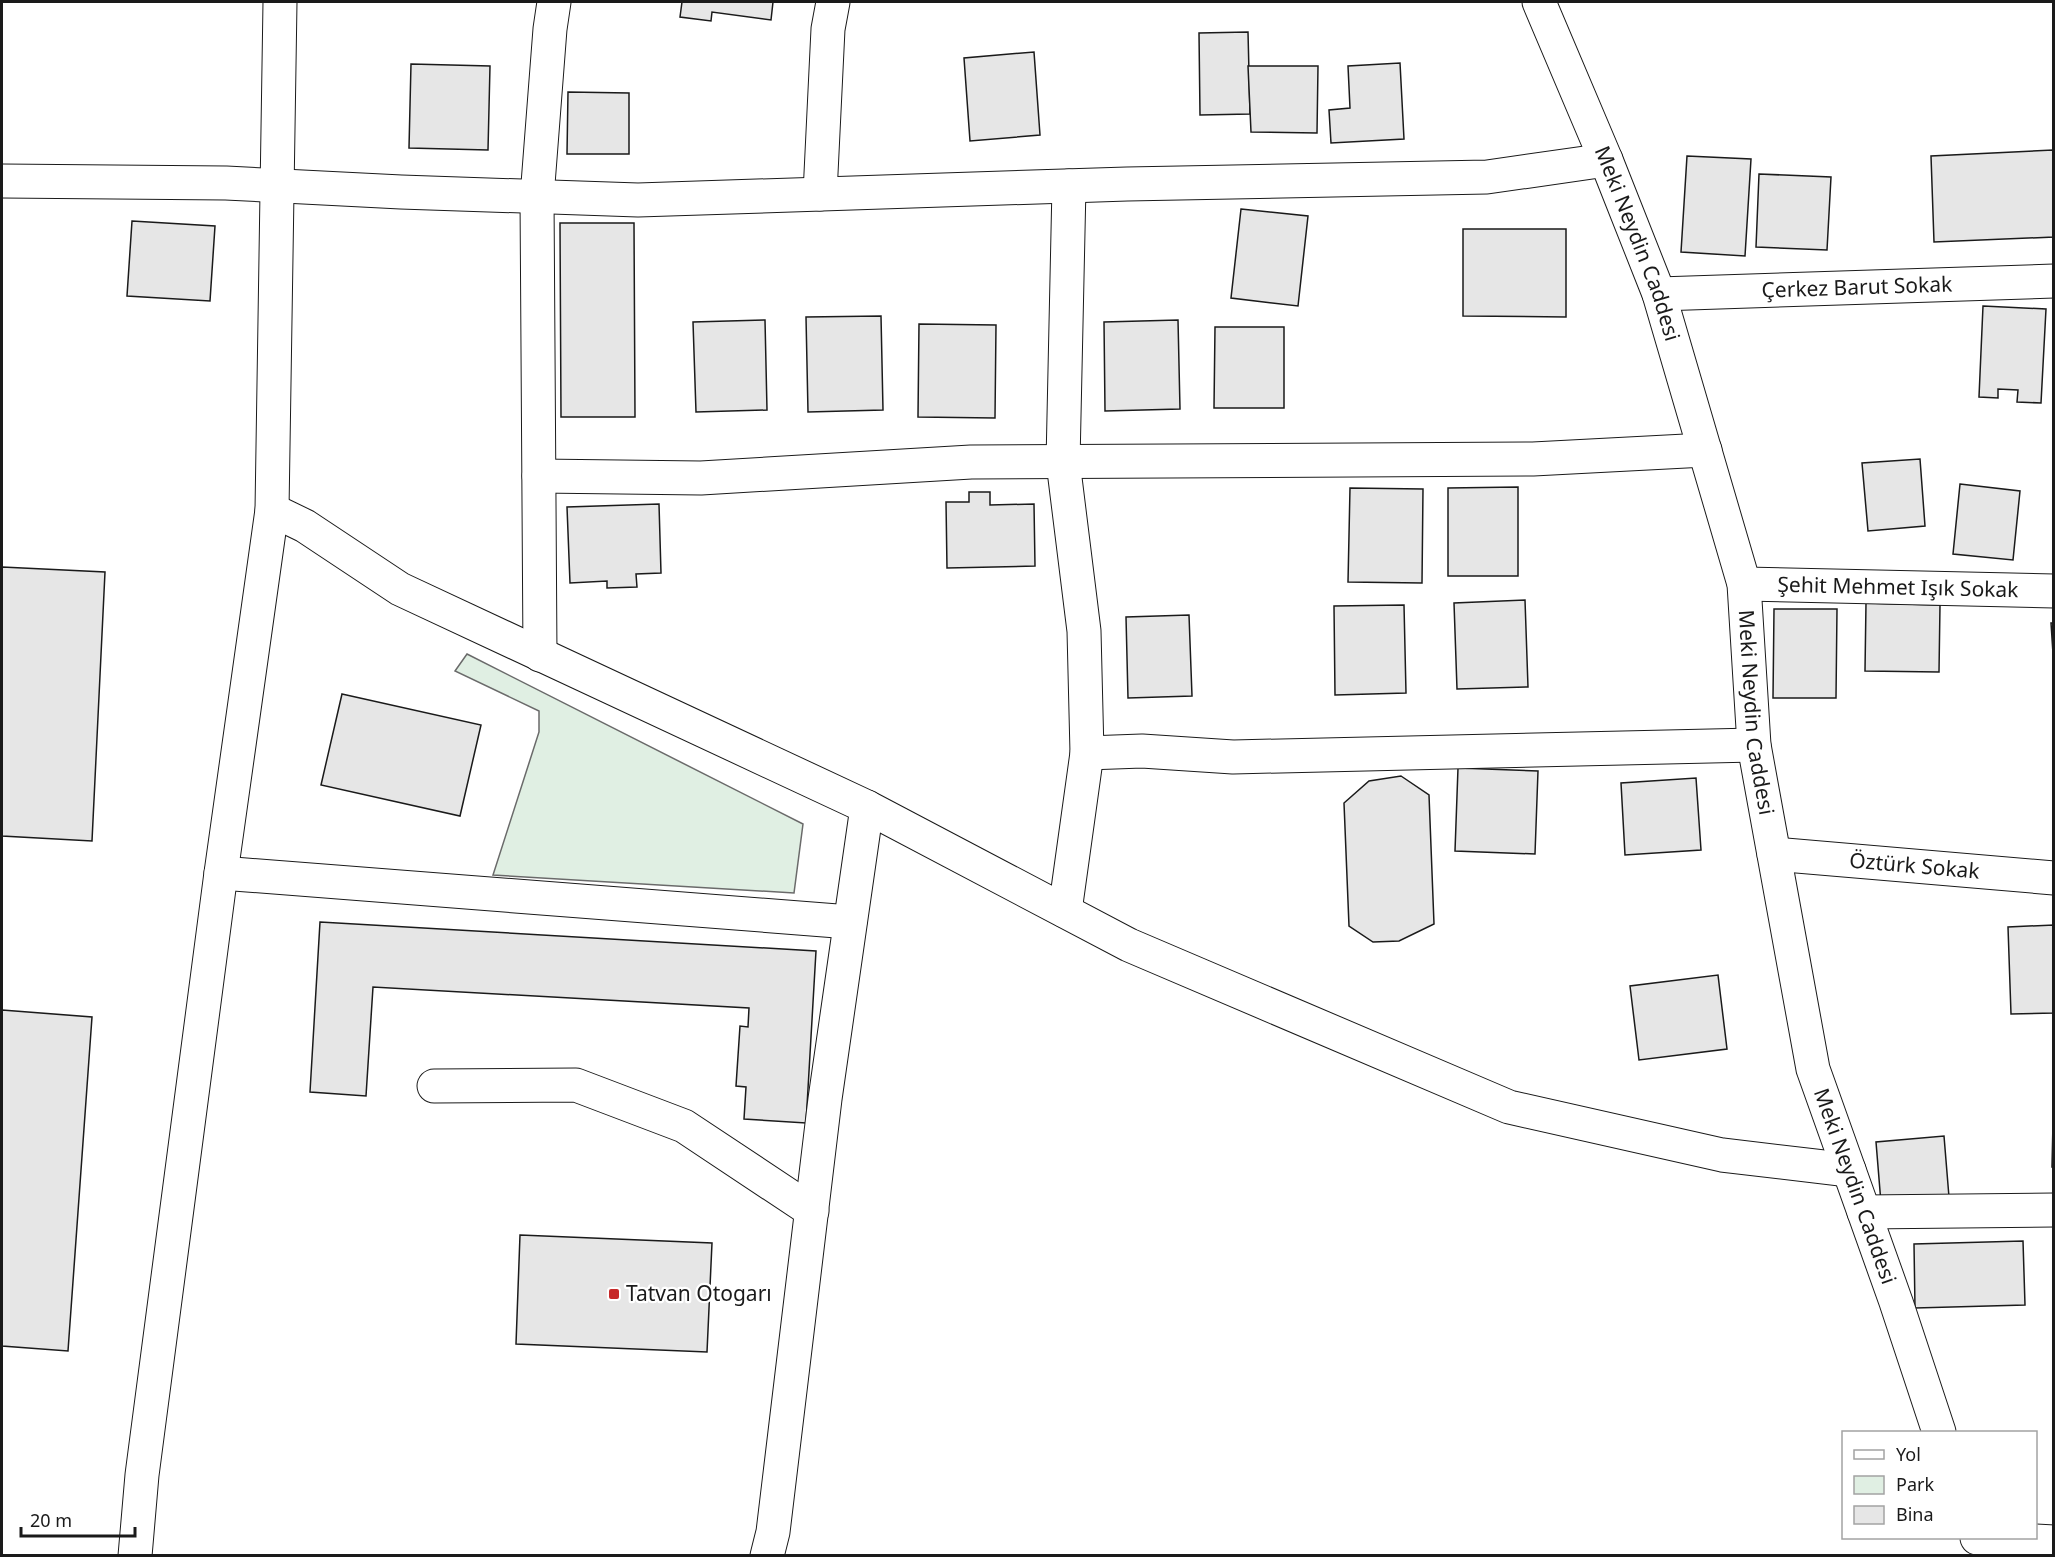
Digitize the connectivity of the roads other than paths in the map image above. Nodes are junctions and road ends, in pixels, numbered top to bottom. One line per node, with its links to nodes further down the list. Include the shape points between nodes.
1 (280, 2): 7 (street)
2 (554, 2): 10 (street)
3 (832, 2): 9 (street)
4 (1539, 2): 5 (street, Meki Neydin Caddesi)
5 (1606, 160): 8 (street, via 1487,177); 12 (street, Meki Neydin Caddesi)
6 (2, 181): 7 (street)
7 (277, 186): 10 (street); 16 (street)
8 (1069, 186): 9 (street); 14 (street)
9 (820, 194): 10 (street, via 638,200)
10 (537, 197): 15 (street)
11 (2054, 281): 12 (street, Çerkez Barut Sokak)
12 (1659, 294): 13 (street, Meki Neydin Caddesi)
13 (1705, 450): 14 (street, via 1533,459); 17 (street, Meki Neydin Caddesi)
14 (1064, 462): 15 (street, via 971,462 701,478); 21 (street, via 1084,631)
15 (539, 476): 19 (street)
16 (272, 510): 19 (street, via 304,526 400,589); 24 (street)
17 (1744, 584): 18 (street, Şehit Mehmet Işık Sokak); 20 (street, Meki Neydin Caddesi)
18 (2054, 591)
19 (540, 655): 22 (street)
20 (1754, 746): 21 (street, via 1233,757); 23 (street, Meki Neydin Caddesi)
21 (1087, 753): 26 (street)
22 (867, 807): 26 (street); 27 (street)
23 (1774, 854): 25 (street, Öztürk Sokak); 29 (street, Meki Neydin Caddesi, via 1813,1070)
24 (221, 873): 27 (street); 37 (street, via 142,1475)
25 (2054, 878)
26 (1065, 911): 29 (street, via 1129,945 1509,1107 1722,1155)
27 (850, 922): 31 (street)
28 (434, 1086): 31 (street, via 576,1085 684,1126)
29 (1849, 1170): 32 (street, Meki Neydin Caddesi)
30 (2054, 1210): 32 (street)
31 (812, 1211): 38 (street)
32 (1864, 1212): 33 (street, Meki Neydin Caddesi)
33 (1939, 1431)
34 (1975, 1539): 39 (street)
35 (1995, 1539): 36 (street)
36 (2054, 1542)
37 (135, 1556)
38 (767, 1556)
39 (1980, 1556)

